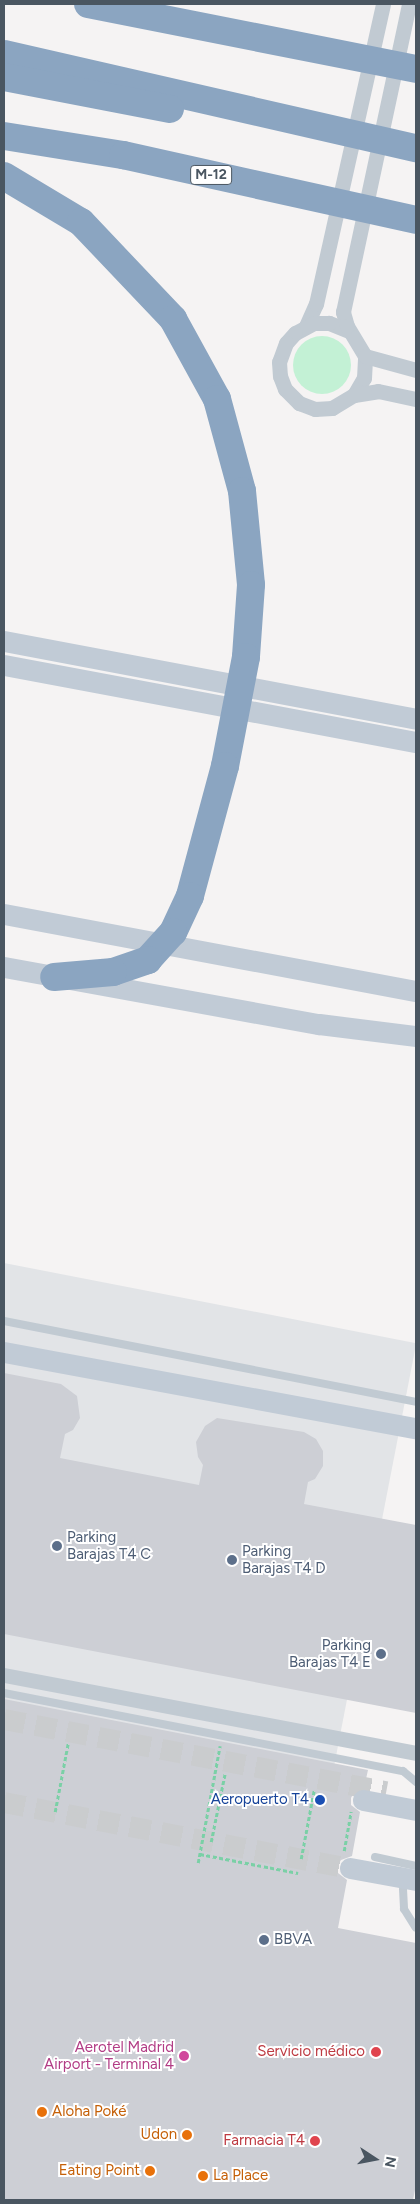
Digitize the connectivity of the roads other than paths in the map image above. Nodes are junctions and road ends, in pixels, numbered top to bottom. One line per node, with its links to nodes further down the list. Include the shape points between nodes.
1 (88, 4): 5 (highway)
2 (383, 4): 12 (street, via 315,308)
3 (409, 4): 13 (street, via 343,312)
4 (4, 54): 8 (highway)
5 (416, 69)
6 (4, 76): 9 (highway)
7 (4, 136): 11 (highway, M-12, via 123,155)
8 (416, 148)
9 (416, 161)
10 (4, 176): 24 (highway, via 81,222 173,319 217,398 242,491 251,585 246,656 225,766 190,896 173,932 148,960 113,972)
11 (416, 220)
12 (306, 326): 13 (street, via 330,323); 16 (street, via 290,337 282,352 279,369 285,389 299,403 315,409 332,408)
13 (349, 331): 14 (street)
14 (365, 356): 15 (street); 16 (street, via 364,378)
15 (416, 370)
16 (354, 395): 17 (street, via 378,392)
17 (416, 399)
18 (4, 641): 20 (street)
19 (4, 665): 21 (street)
20 (416, 719)
21 (416, 742)
22 (4, 914): 25 (street)
23 (4, 967): 24 (street)
24 (54, 976): 26 (street)
25 (416, 991)
26 (319, 1024): 27 (street); 28 (lane)
27 (416, 1036)
28 (416, 1045)
29 (4, 1322): 31 (lane)
30 (4, 1352): 32 (street)
31 (416, 1402)
32 (416, 1428)
33 (4, 1675): 35 (street)
34 (4, 1693): 36 (lane, via 403,1771)
35 (416, 1753)
36 (416, 1782)
37 (386, 1791): 38 (street)
38 (416, 1796)
39 (358, 1804): 40 (street)
40 (416, 1810)
41 (376, 1857): 43 (lane)
42 (346, 1862): 44 (street)
43 (416, 1866)
44 (410, 1884): 45 (lane, via 404,1908)
45 (416, 1928)

